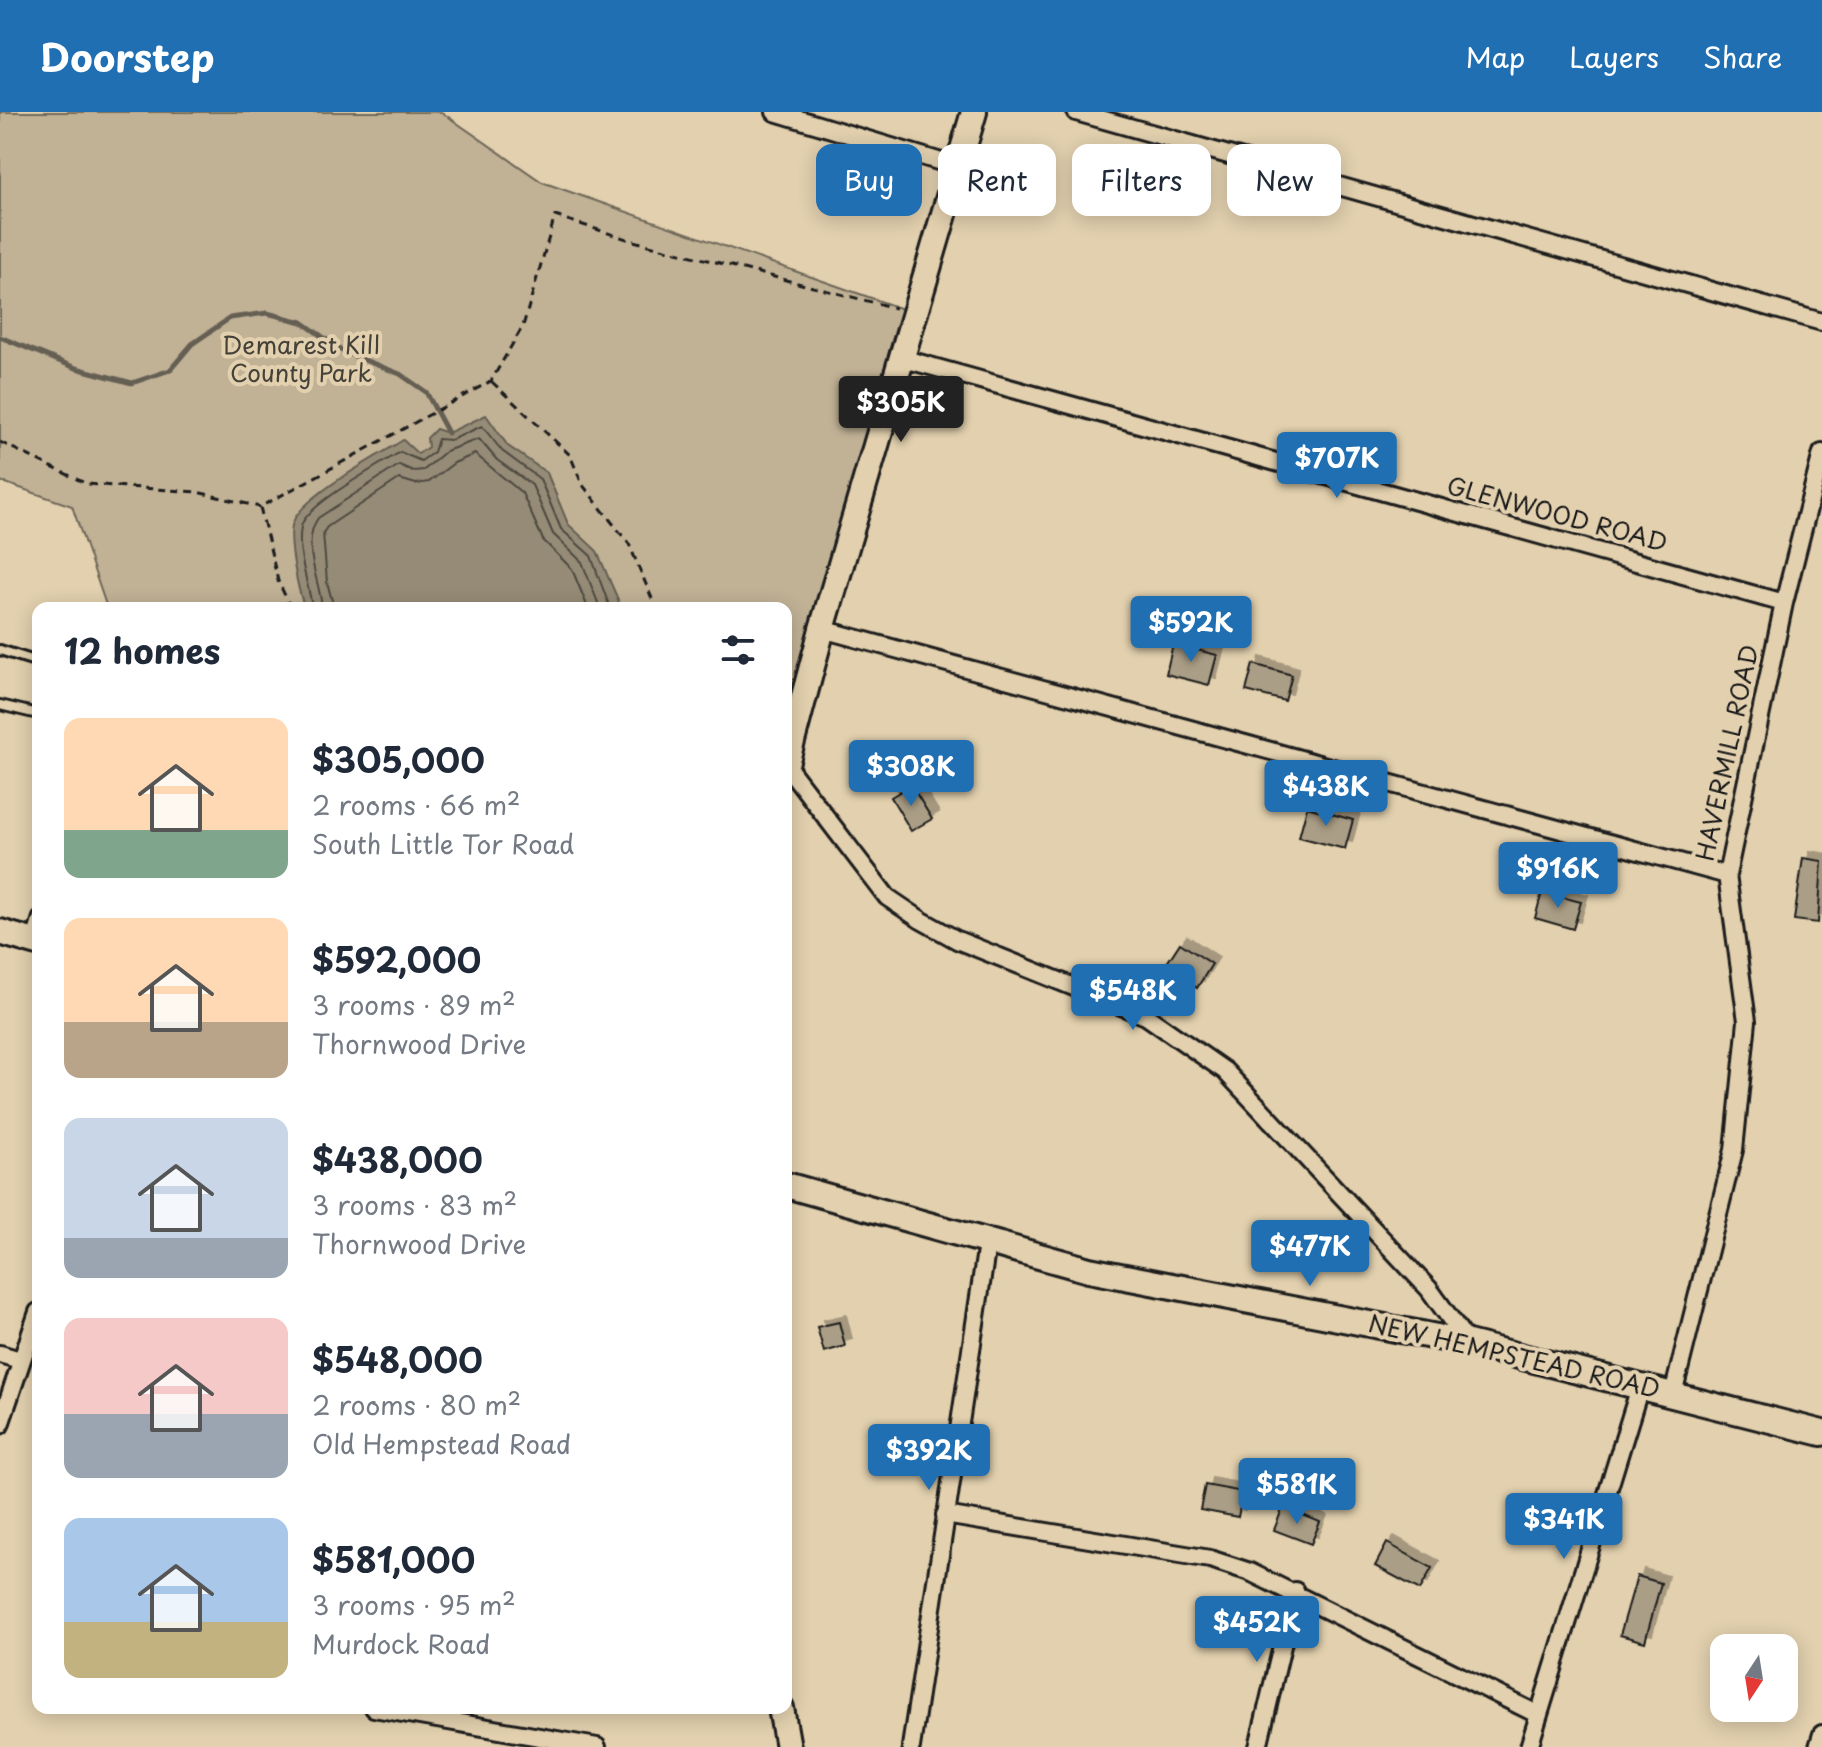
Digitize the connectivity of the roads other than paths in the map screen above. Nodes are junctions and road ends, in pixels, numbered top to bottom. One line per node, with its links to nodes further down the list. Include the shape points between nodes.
1 (775, 112): 5 (street)
2 (974, 112): 4 (street)
3 (1076, 112): 7 (street)
4 (965, 144)
5 (938, 161)
6 (943, 216): 8 (street)
7 (1822, 322)
8 (901, 358): 10 (street, GLENWOOD ROAD); 11 (street)
9 (1822, 453): 10 (street, HAVERMILL ROAD)
10 (1784, 603): 18 (street, HAVERMILL ROAD)
11 (822, 629): 16 (street); 18 (street)
12 (0, 650): 13 (lane)
13 (32, 660)
14 (0, 705): 15 (lane)
15 (32, 713)
16 (792, 742)
17 (792, 772): 24 (street, via 887,897 957,940 1146,1016 1225,1071 1429,1289)
18 (1727, 875): 28 (street, HAVERMILL ROAD, via 1747,1021 1737,1122)
19 (0, 932): 20 (street)
20 (32, 941)
21 (792, 1187): 22 (street, NEW HEMPSTEAD ROAD)
22 (987, 1244): 24 (street, NEW HEMPSTEAD ROAD, via 1089,1270); 31 (street)
23 (32, 1328): 26 (street)
24 (1468, 1343): 27 (street, NEW HEMPSTEAD ROAD)
25 (0, 1354): 26 (street)
26 (20, 1360): 29 (street)
27 (1640, 1387): 28 (street, NEW HEMPSTEAD ROAD); 35 (street)
28 (1673, 1394): 30 (street, NEW HEMPSTEAD ROAD)
29 (0, 1425)
30 (1822, 1433)
31 (945, 1515): 32 (street, via 1210,1559); 39 (street)
32 (1295, 1591): 35 (street); 40 (street)
33 (408, 1714): 37 (street)
34 (782, 1714): 38 (street)
35 (1537, 1714): 41 (street)
36 (1822, 1734): 42 (street)
37 (597, 1747)
38 (788, 1747)
39 (911, 1747)
40 (1258, 1747)
41 (1529, 1747)
42 (1818, 1747)

